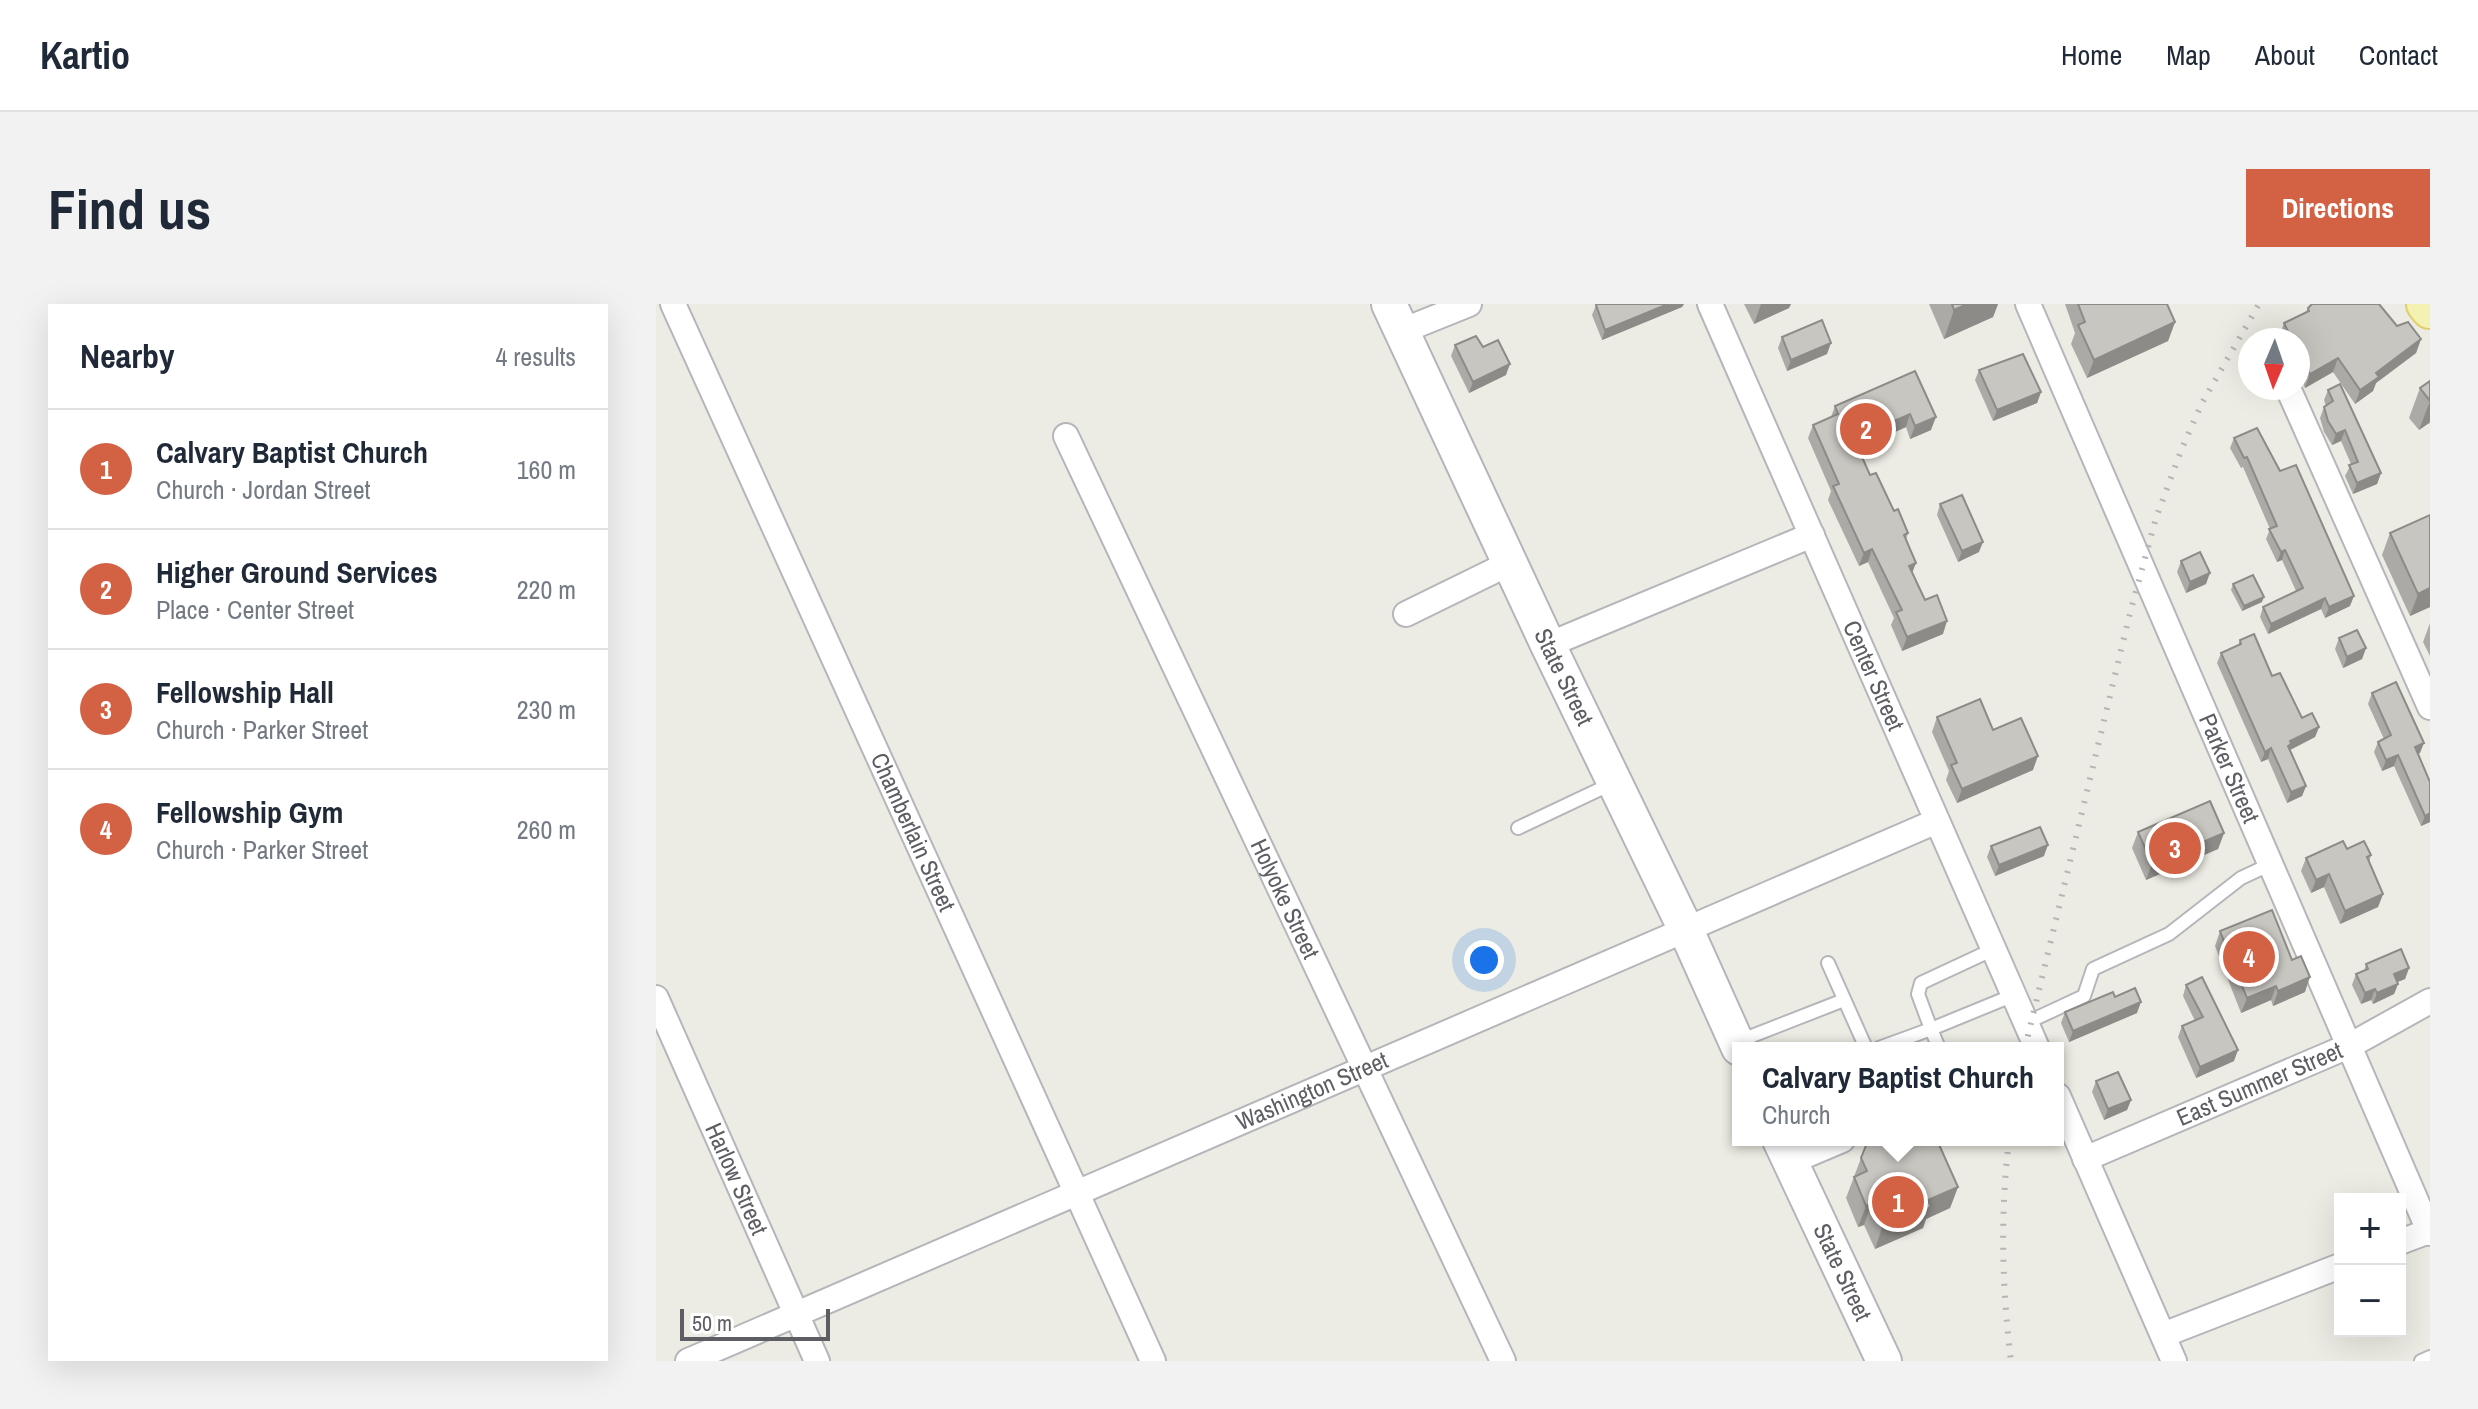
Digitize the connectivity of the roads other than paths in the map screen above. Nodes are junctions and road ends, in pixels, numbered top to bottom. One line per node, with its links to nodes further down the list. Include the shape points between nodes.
1 (673, 304): 40 (street, Chamberlain Street)
2 (1469, 304): 7 (street)
3 (1710, 304): 10 (street, Center Street)
4 (2028, 304): 18 (street, Parker Street)
5 (2426, 304): 6 (main road)
6 (2430, 309)
7 (1396, 318): 11 (main road, State Street)
8 (2293, 400): 14 (street)
9 (1066, 436): 35 (street, Holyoke Street)
10 (1812, 535): 13 (street); 16 (street, Center Street)
11 (1510, 563): 12 (street); 13 (main road, State Street)
12 (1406, 614)
13 (1548, 645): 15 (main road, State Street)
14 (2430, 707)
15 (1614, 782): 17 (lane); 19 (main road, State Street)
16 (1937, 821): 19 (street, Washington Street); 20 (street, Center Street)
17 (1518, 828)
18 (2271, 864): 26 (lane, via 2241,878 2169,934 2093,969 2084,996); 34 (street, Parker Street)
19 (1686, 930): 28 (main road, State Street); 35 (street, Washington Street)
20 (1994, 949): 22 (street, Center Street); 27 (lane, via 1921,983 1918,994)
21 (1828, 963): 24 (lane)
22 (2014, 995): 26 (street, Center Street); 27 (lane)
23 (656, 998): 44 (street, Harlow Street)
24 (1844, 1000): 29 (lane); 30 (lane)
25 (2430, 1001): 34 (street, East Summer Street)
26 (2026, 1023): 33 (street, Center Street)
27 (1931, 1029): 31 (lane); 32 (lane)
28 (1737, 1042)
29 (1745, 1042)
30 (1863, 1042)
31 (1895, 1042)
32 (1936, 1042)
33 (2034, 1042)
34 (2351, 1045): 39 (street, East Summer Street); 41 (street, Parker Street)
35 (1366, 1069): 40 (street, Washington Street); 50 (street, Holyoke Street)
36 (2064, 1110): 39 (street)
37 (1811, 1146): 38 (street)
38 (1785, 1151): 51 (main road, State Street)
39 (2085, 1159): 45 (street)
40 (1079, 1193): 44 (street, Washington Street); 49 (street, Chamberlain Street)
41 (2430, 1232): 42 (street)
42 (2406, 1240)
43 (2334, 1268): 45 (street)
44 (795, 1315): 47 (street, Washington Street); 48 (street, Harlow Street)
45 (2163, 1335): 52 (street)
46 (2430, 1357): 53 (lane)
47 (688, 1361)
48 (817, 1361)
49 (1153, 1361)
50 (1503, 1361)
51 (1884, 1361)
52 (2174, 1361)
53 (2421, 1361)

